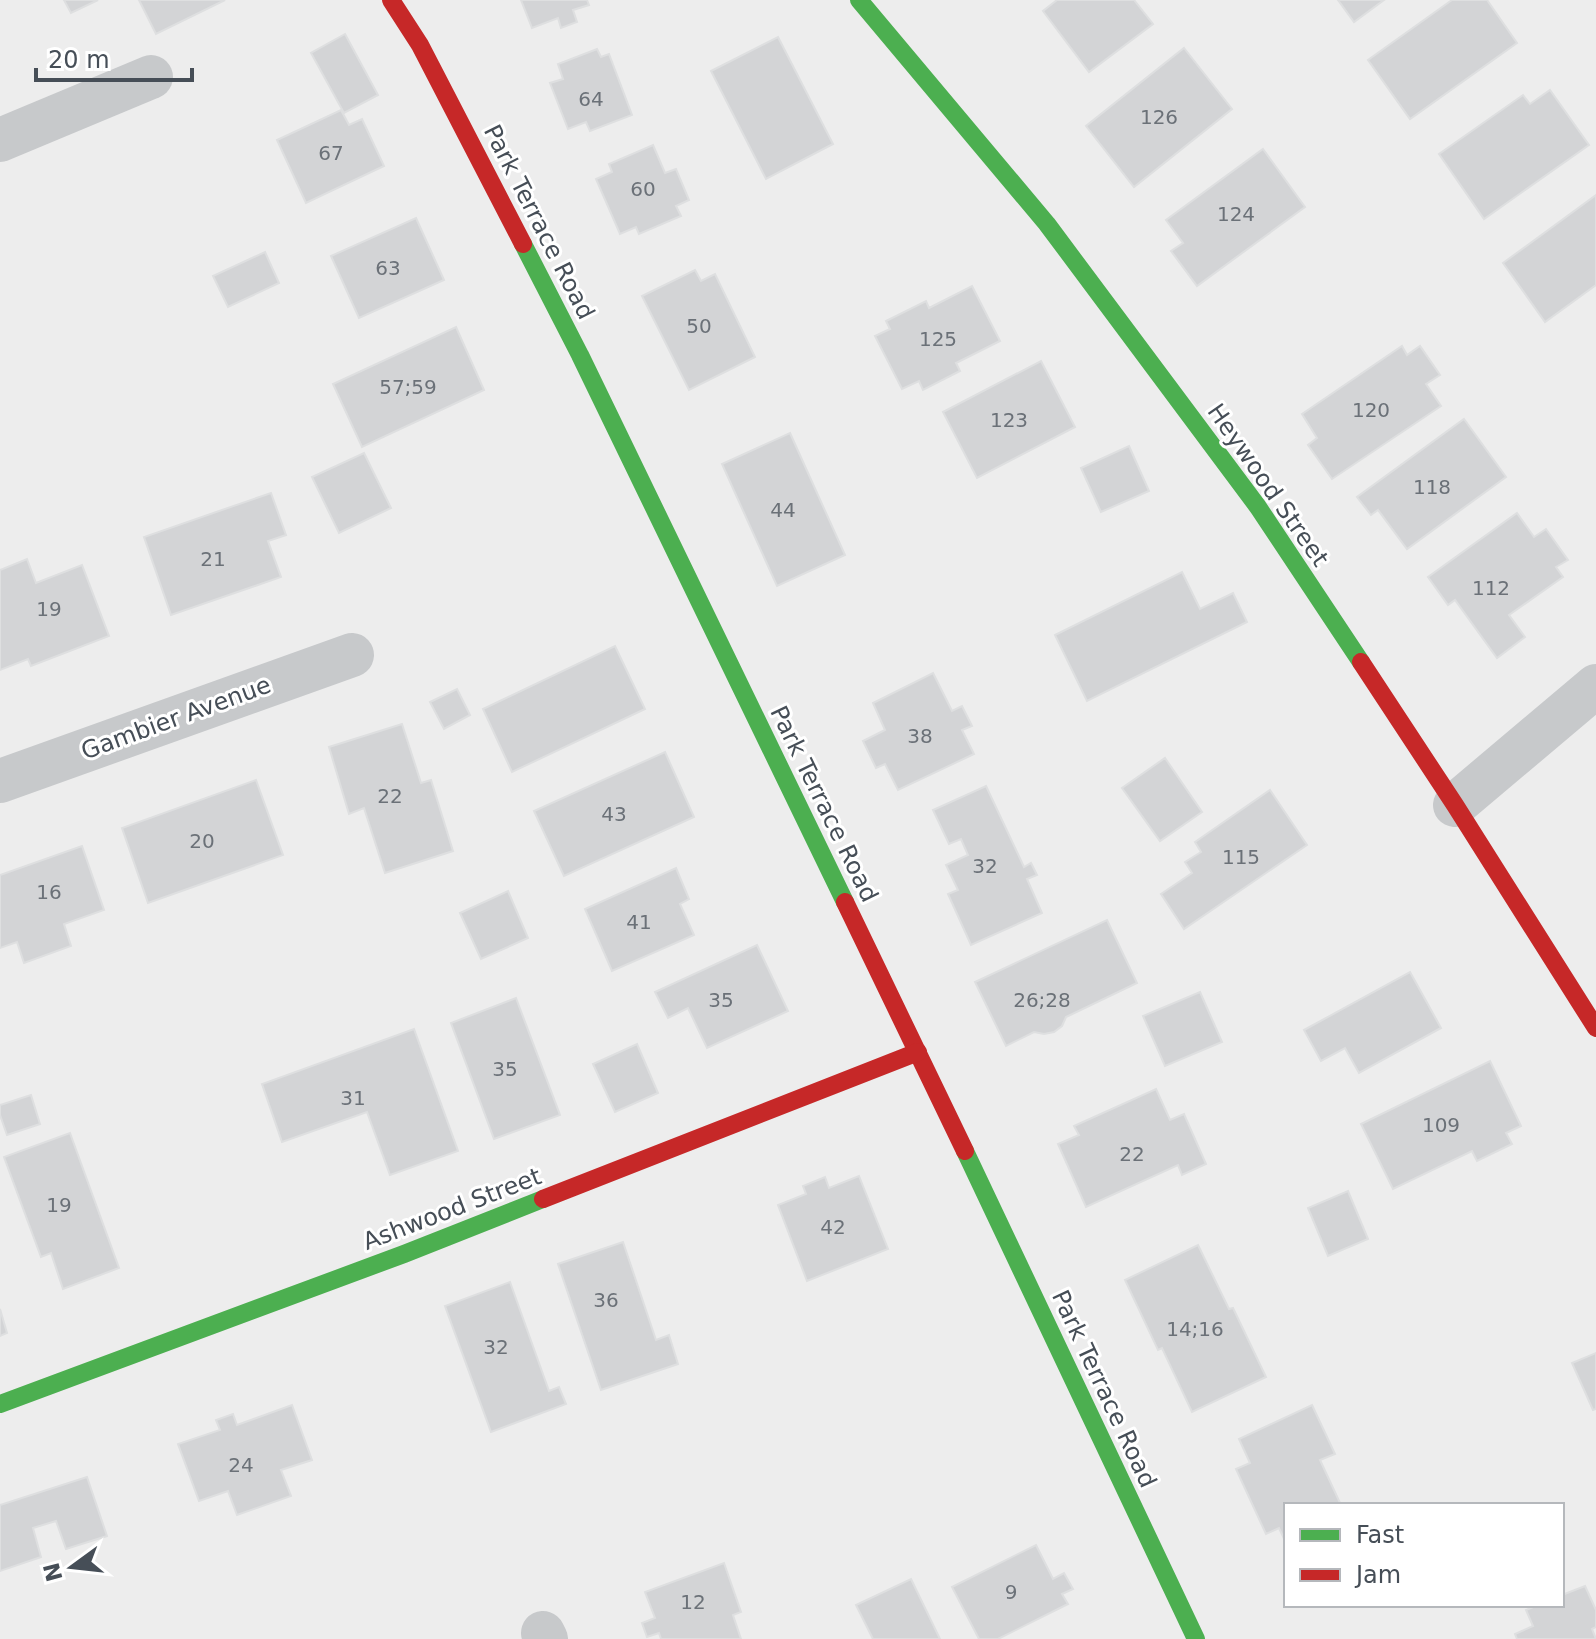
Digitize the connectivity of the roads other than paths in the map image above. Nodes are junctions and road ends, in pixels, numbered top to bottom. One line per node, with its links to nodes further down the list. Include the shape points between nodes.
1 (391, 0): 10 (street, Park Terrace Road, via 420,45 580,355)
2 (859, 0): 8 (street, Heywood Street, via 1047,224 1258,507)
3 (151, 77): 4 (street)
4 (0, 140)
5 (352, 655): 7 (street, Gambier Avenue)
6 (1596, 686): 8 (street)
7 (0, 781)
8 (1455, 805): 9 (street, Heywood Street)
9 (1596, 1028)
10 (918, 1052): 11 (street, Ashwood Street); 12 (street, Park Terrace Road)
11 (0, 1404)
12 (1196, 1639)

